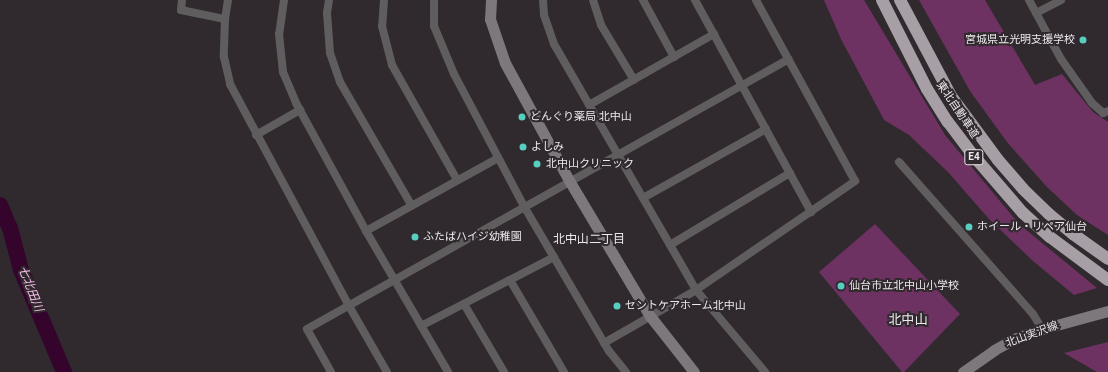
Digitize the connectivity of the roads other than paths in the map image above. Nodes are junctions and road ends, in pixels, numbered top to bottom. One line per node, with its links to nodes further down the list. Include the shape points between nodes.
1 (182, 0): 18 (street, via 181,10)
2 (228, 0): 18 (street)
3 (284, 0): 25 (street, via 279,34 283,72)
4 (329, 0): 36 (street, via 327,13 330,53 340,82)
5 (384, 0): 33 (street, via 382,26 392,65)
6 (434, 0): 30 (street, via 434,26 454,74)
7 (491, 0): 34 (street, via 490,20 505,63)
8 (543, 0): 24 (street, via 544,16 554,44)
9 (593, 0): 22 (street, via 601,25)
10 (643, 0): 20 (street)
11 (695, 0): 19 (street)
12 (756, 0): 21 (street)
13 (882, 0): 44 (highway, 東北自動車道 / E4, via 927,89 972,154 1018,207 1050,238)
14 (900, 0): 42 (highway, 東北自動車道 / E4, via 951,96 998,160 1049,214)
15 (1029, 0): 17 (street)
16 (1061, 0): 17 (street)
17 (1036, 13): 26 (street, via 1061,59 1092,103 1103,113)
18 (225, 19): 28 (street, via 224,56 230,84)
19 (714, 34): 20 (street); 23 (street)
20 (674, 57): 22 (street)
21 (789, 59): 23 (street); 38 (street, via 855,181)
22 (634, 80): 24 (street)
23 (742, 86): 27 (street); 29 (street)
24 (589, 105): 29 (street)
25 (300, 110): 28 (street); 39 (street)
26 (1108, 111)
27 (766, 129): 32 (street); 35 (street)
28 (256, 135): 48 (street)
29 (618, 155): 34 (street); 35 (street)
30 (498, 158): 33 (street); 37 (street)
31 (899, 162): 52 (street, via 1033,314)
32 (790, 173): 38 (street); 40 (street)
33 (457, 180): 36 (street)
34 (570, 182): 37 (street); 50 (street)
35 (643, 198): 40 (street)
36 (412, 206): 39 (street)
37 (525, 208): 41 (street); 45 (street)
38 (811, 212): 46 (street)
39 (366, 231): 45 (street)
40 (670, 245): 46 (street)
41 (554, 257): 43 (street); 53 (street)
42 (1108, 259)
43 (510, 280): 47 (street); 58 (street)
44 (1108, 280)
45 (395, 281): 48 (street); 51 (street)
46 (696, 290): 50 (street); 61 (street)
47 (464, 304): 51 (street); 57 (street)
48 (349, 306): 54 (street, via 307,329); 55 (street)
49 (1108, 311): 52 (street, 北山実沢線)
50 (650, 316): 53 (street); 60 (street)
51 (421, 326): 56 (street)
52 (1042, 329): 62 (street, 北山実沢線, via 1014,339)
53 (604, 343): 59 (street)
54 (331, 372)
55 (387, 372)
56 (448, 372)
57 (504, 372)
58 (564, 372)
59 (626, 372)
60 (694, 372)
61 (765, 372)
62 (963, 372)

